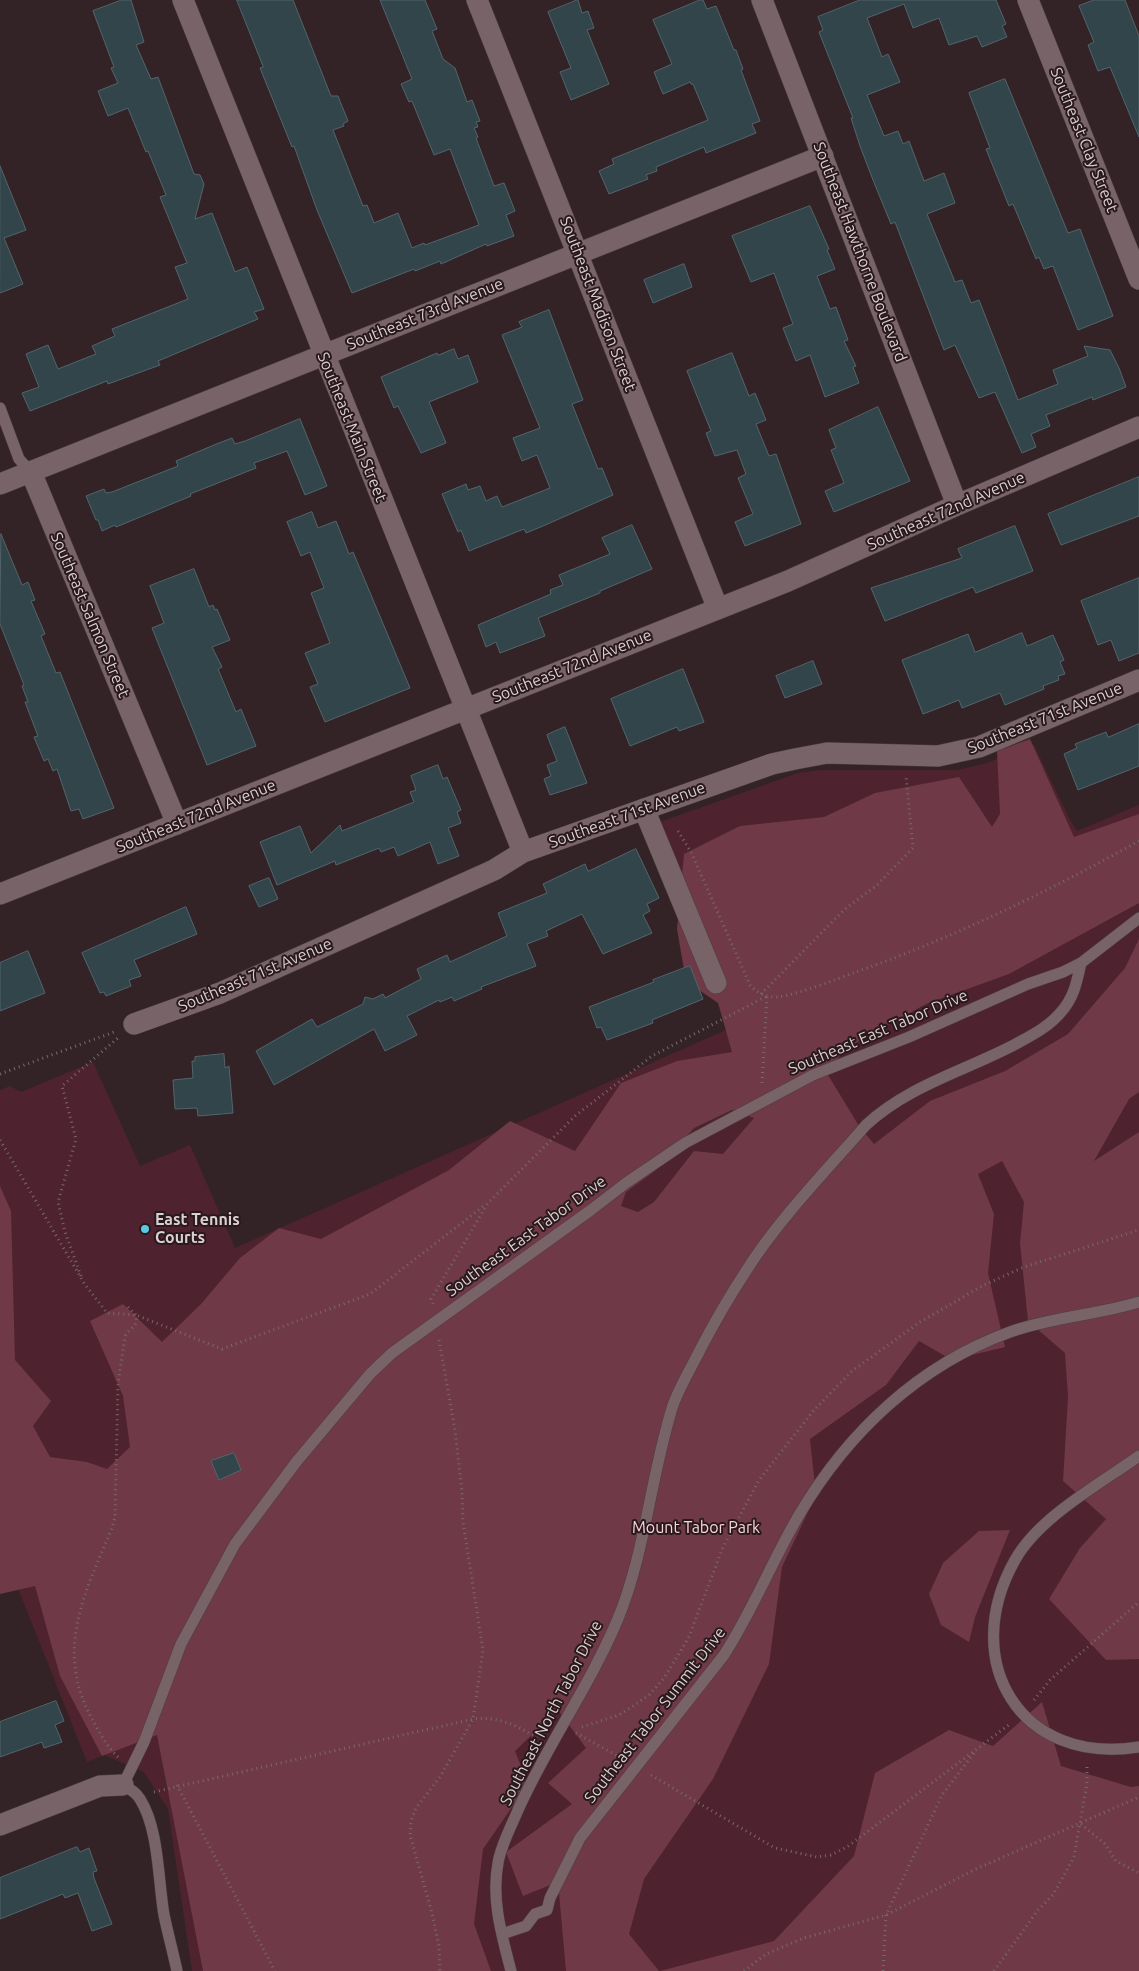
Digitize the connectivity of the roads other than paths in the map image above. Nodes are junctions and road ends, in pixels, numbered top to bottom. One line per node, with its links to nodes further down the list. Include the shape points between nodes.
1 (183, 0): 8 (street, Southeast Main Street)
2 (478, 0): 6 (street, Southeast Madison Street)
3 (1028, 0): 7 (street, Southeast Clay Street)
4 (767, 1): 5 (street, Southeast Hawthorne Boulevard)
5 (823, 156): 6 (street, Southeast 73rd Avenue); 13 (street, Southeast Hawthorne Boulevard)
6 (578, 254): 8 (street, Southeast 73rd Avenue); 14 (street, Southeast Madison Street)
7 (1139, 279)
8 (323, 355): 11 (street, Southeast 73rd Avenue); 16 (street, Southeast Main Street)
9 (0, 408): 11 (lane, Southeast Salmon Street, via 19,459)
10 (1139, 428): 13 (street, Southeast 72nd Avenue)
11 (31, 472): 12 (street, Southeast 73rd Avenue); 18 (street, Southeast Salmon Street)
12 (0, 484)
13 (957, 505): 14 (street, Southeast 72nd Avenue, via 788,581)
14 (718, 608): 16 (street, Southeast 72nd Avenue)
15 (1139, 680): 17 (street, Southeast 71st Avenue, via 979,747 938,756 826,753 772,764)
16 (466, 708): 18 (street, Southeast 72nd Avenue); 19 (street, Southeast Main Street)
17 (644, 809): 19 (street, Southeast 71st Avenue); 23 (street)
18 (177, 824): 20 (street, Southeast 72nd Avenue)
19 (523, 852): 24 (street, Southeast 71st Avenue, via 494,870 220,993)
20 (0, 894)
21 (1139, 918): 22 (lane, Southeast East Tabor Drive)
22 (1081, 963): 28 (lane, Southeast East Tabor Drive, via 909,1037 850,1058 686,1143 656,1161 392,1354 370,1374 297,1461 235,1544 181,1644 144,1742); 30 (lane, Southeast North Tabor Drive, via 1073,994 1061,1013 1036,1033 883,1109 812,1186 746,1270 678,1393 651,1490 637,1556 617,1622 601,1660 557,1734 502,1848 496,1892)
23 (716, 983)
24 (134, 1024)
25 (1139, 1302): 30 (lane, Southeast Tabor Summit Drive, via 1114,1310 1045,1322 987,1341 928,1374 868,1423 839,1457 800,1514 741,1629 724,1655 580,1838 547,1910 535,1914 526,1926)
26 (1139, 1456): 27 (lane, via 1052,1519 1025,1546 1007,1577 995,1612 994,1649 1001,1681 1010,1700 1040,1729 1060,1740 1088,1747 1108,1750)
27 (1139, 1748)
28 (126, 1776): 29 (street); 31 (lane, via 146,1811)
29 (0, 1824)
30 (502, 1934): 32 (lane, Southeast North Tabor Drive)
31 (177, 1971)
32 (511, 1971)

